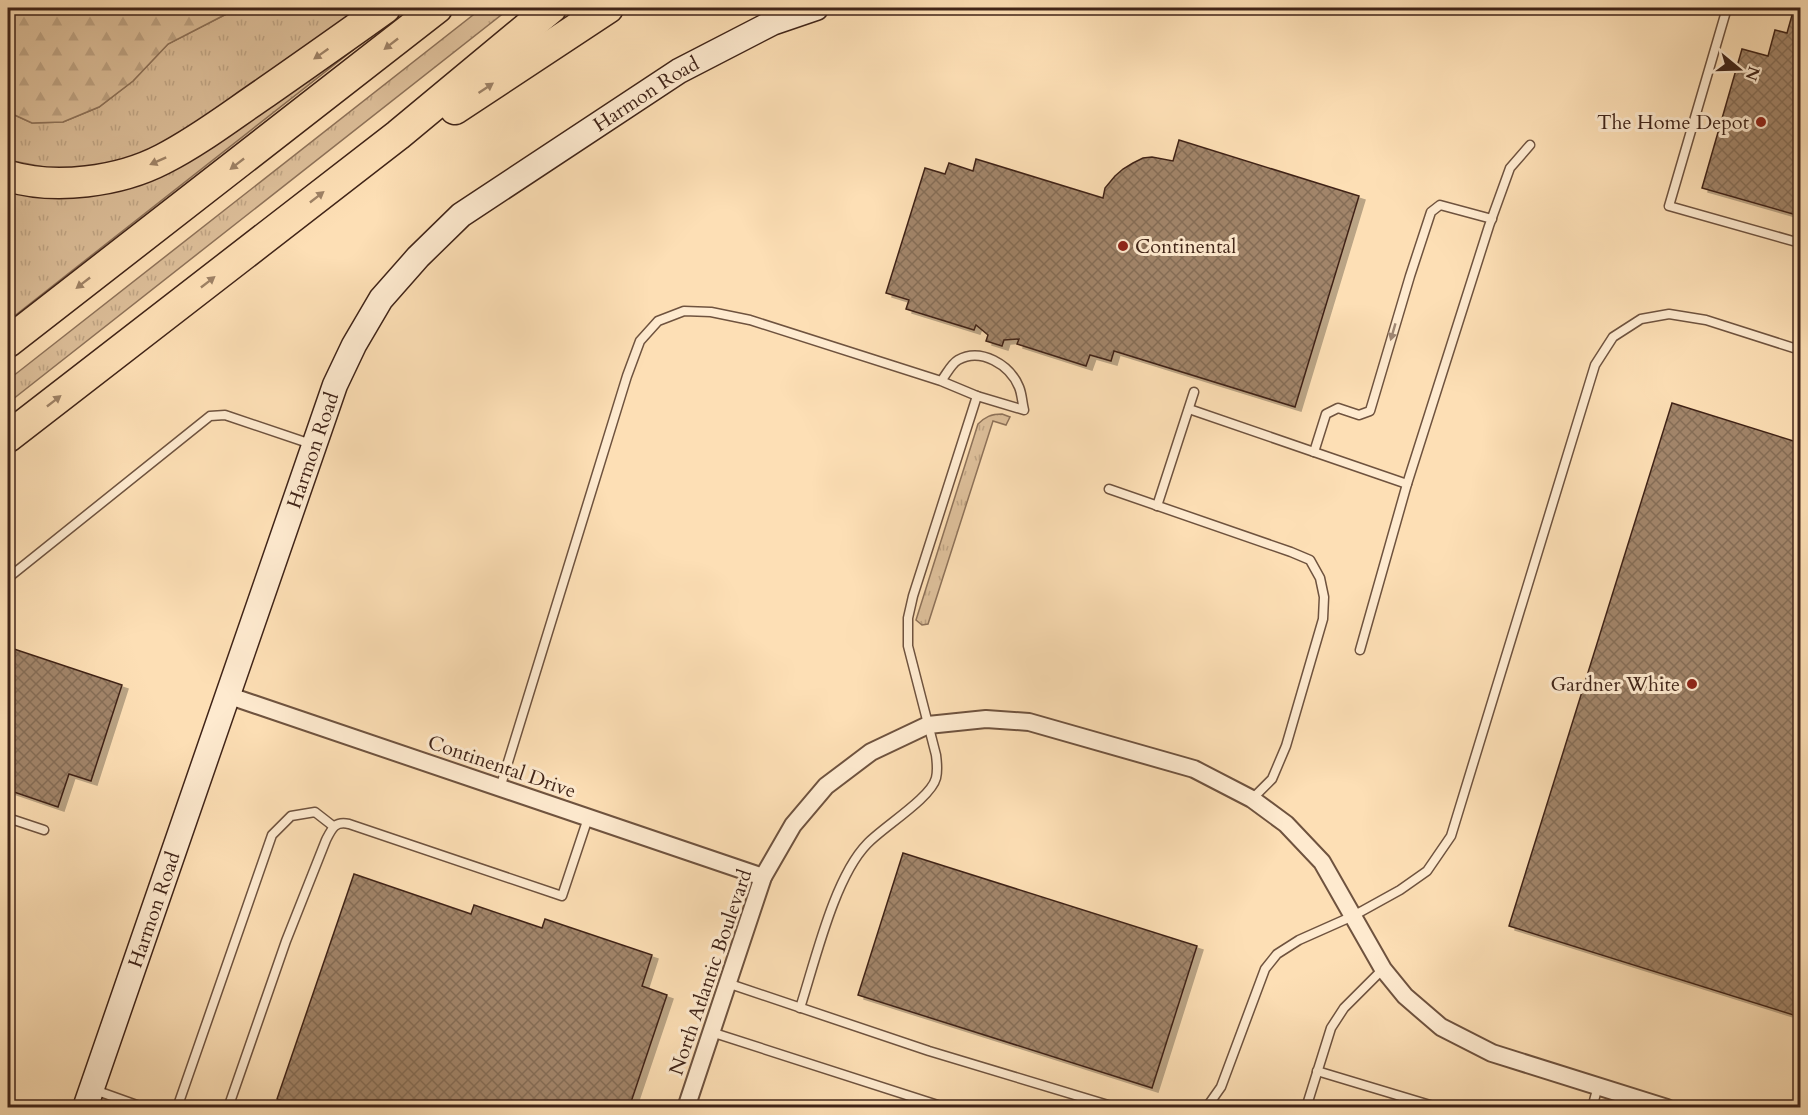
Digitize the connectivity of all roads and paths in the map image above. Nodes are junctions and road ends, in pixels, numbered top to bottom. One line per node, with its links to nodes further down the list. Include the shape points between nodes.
1 (385, 8): 9 (highway, one-way to 9, via 162,160 137,170 78,183)
2 (437, 8): 12 (highway, one-way to 12)
3 (551, 8): 7 (highway)
4 (608, 8): 7 (highway, one-way to 4, via 443,118)
5 (816, 8): 19 (street, Harmon Road, via 772,23 679,71 461,215 381,299 335,385)
6 (1727, 8): 11 (lane, via 1669,206)
7 (398, 135): 18 (highway, one-way to 7)
8 (1530, 145): 10 (lane, via 1510,168)
9 (8, 176)
10 (1492, 219): 20 (lane, one-way to 20, via 1440,205 1431,212 1370,411 1359,415 1338,408 1326,414); 21 (lane)
11 (1800, 243)
12 (8, 342)
13 (1800, 350): 35 (lane, via 1706,320 1669,314 1641,319 1613,337 1595,365 1451,836 1427,871)
14 (940, 381): 16 (lane); 16 (lane, via 957,360 973,355 990,358 1008,369 1019,387 1024,410); 28 (lane, via 740,318 684,311 658,321 640,340 627,376)
15 (1194, 392): 17 (lane)
16 (977, 396): 27 (lane, via 908,618 908,646)
17 (1189, 409): 20 (lane); 23 (lane)
18 (8, 437)
19 (314, 445): 24 (lane, via 225,415 210,416); 26 (street, Harmon Road)
20 (1314, 452): 21 (lane)
21 (1407, 484): 25 (lane)
22 (1109, 489): 23 (lane)
23 (1157, 506): 29 (lane, via 1310,560 1320,578 1323,619 1286,746 1272,779)
24 (8, 578)
25 (1359, 650)
26 (227, 695): 28 (street, Continental Drive); 44 (street, Harmon Road)
27 (928, 724): 29 (street, North Atlantic Boulevard, via 986,719 1029,722 1194,769); 34 (street, North Atlantic Boulevard, via 871,752 826,786 793,825); 38 (lane, via 936,755 936,780 866,845 849,870 835,899)
28 (500, 788): 31 (street, Continental Drive)
29 (1252, 799): 35 (street, North Atlantic Boulevard, via 1286,824 1322,862)
30 (8, 818): 33 (lane)
31 (588, 818): 32 (lane, via 562,896 349,824); 34 (street, Continental Drive)
32 (333, 826): 47 (lane, via 315,812 291,816 272,835); 48 (lane, via 286,940)
33 (44, 830)
34 (764, 877): 37 (street, North Atlantic Boulevard)
35 (1353, 916): 36 (street, North Atlantic Boulevard); 52 (lane, via 1299,940 1277,954 1265,969 1221,1087)
36 (1383, 969): 40 (lane, via 1344,1008 1331,1028); 43 (street, North Atlantic Boulevard, via 1405,996 1441,1027 1492,1053)
37 (727, 983): 38 (lane); 39 (street, North Atlantic Boulevard)
38 (800, 1008): 51 (lane)
39 (711, 1032): 49 (street, North Atlantic Boulevard); 50 (lane)
40 (1317, 1071): 45 (lane); 53 (lane)
41 (8, 1073): 42 (lane)
42 (8, 1078)
43 (1598, 1086): 55 (lane); 56 (street, North Atlantic Boulevard)
44 (88, 1098): 46 (lane)
45 (1424, 1105): 54 (lane)
46 (145, 1107)
47 (177, 1107)
48 (228, 1107)
49 (686, 1107)
50 (947, 1107)
51 (1118, 1107)
52 (1205, 1107)
53 (1306, 1107)
54 (1440, 1107)
55 (1592, 1107)
56 (1667, 1107)

